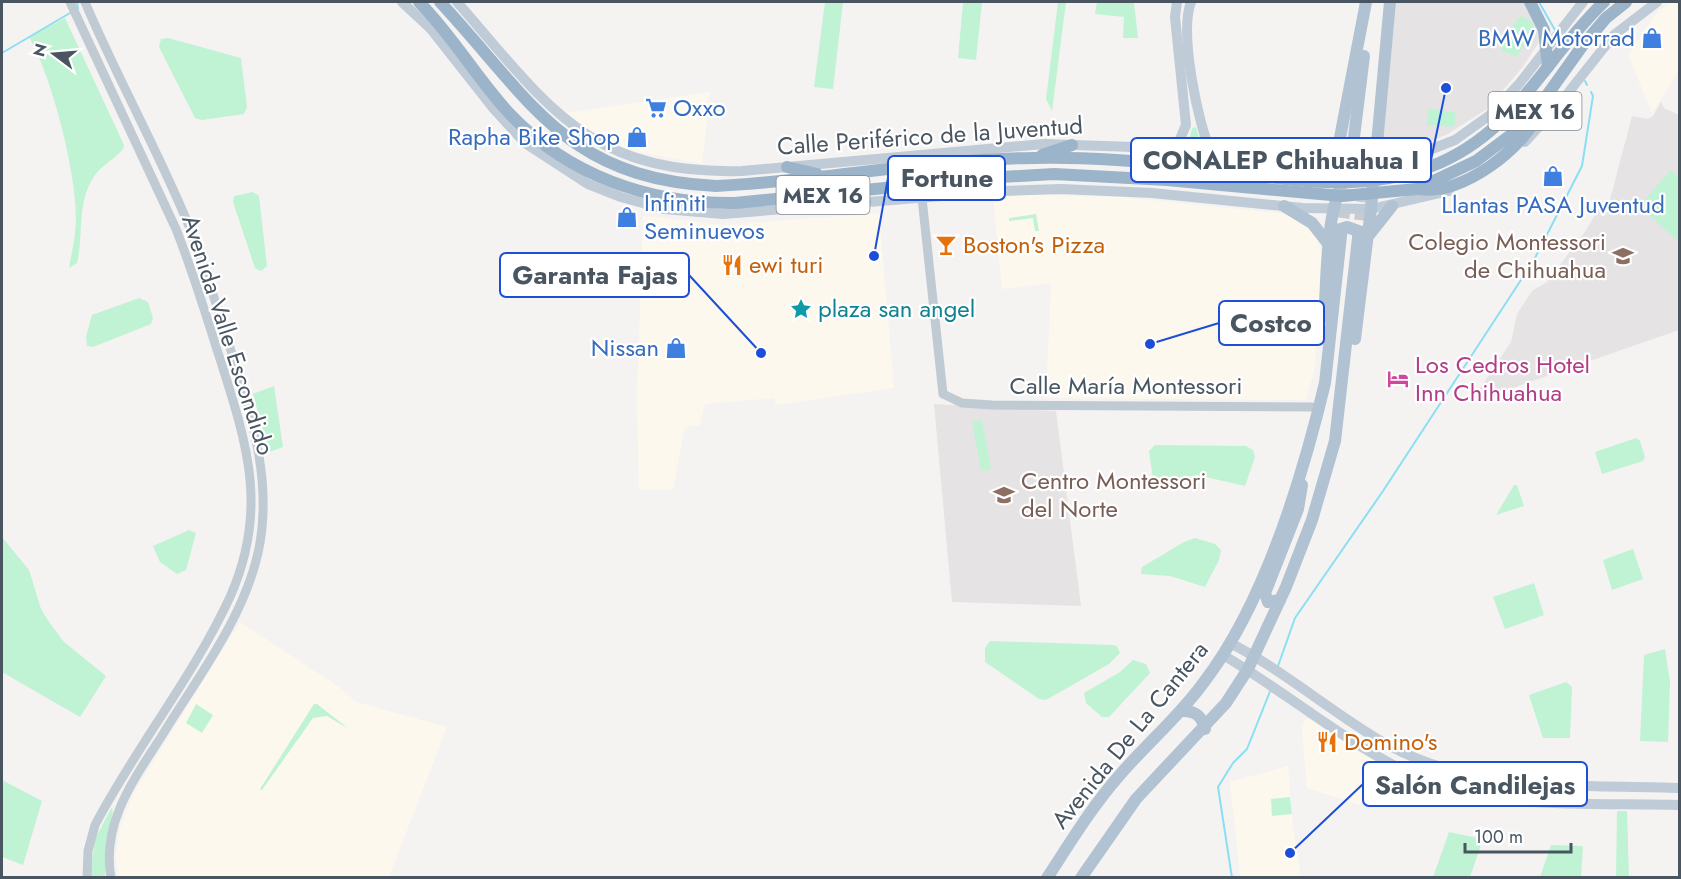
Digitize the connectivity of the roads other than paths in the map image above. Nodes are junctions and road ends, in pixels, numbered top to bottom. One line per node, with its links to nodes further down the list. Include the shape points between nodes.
1 (70, 2): 53 (street, Avenida Valle Escondido, via 187,257 241,426 252,477 246,546 230,597)
2 (85, 2): 54 (street, Avenida Valle Escondido, via 195,242 261,458 261,535 248,586 222,638)
3 (402, 2): 35 (main road, via 430,28 525,143 571,175 603,191 664,209 718,214)
4 (418, 2): 33 (highway, MEX 16, via 508,112 548,147 592,174 630,189 692,202 735,203)
5 (440, 2): 30 (highway, MEX 16, via 527,104 563,136 607,162 644,176 695,185 740,185)
6 (457, 2): 29 (main road, Calle Periférico de la Juventud, via 538,94 591,139 626,156 677,169 702,172)
7 (1177, 2): 18 (main road, via 1175,17)
8 (1191, 2): 18 (main road, via 1187,28)
9 (1366, 2): 26 (main road, via 1339,143 1327,157)
10 (1371, 2): 21 (main road)
11 (1384, 2): 19 (main road)
12 (1390, 2): 19 (main road)
13 (1530, 2): 32 (highway, via 1544,30 1548,52 1545,92 1532,128 1507,154 1479,172 1452,186)
14 (1583, 2): 25 (main road, Calle Periférico de la Juventud, via 1490,115 1455,140)
15 (1604, 2): 31 (highway, MEX 16, via 1566,42 1518,106 1464,150 1418,171 1377,182)
16 (1626, 2): 32 (highway, MEX 16, via 1599,27 1512,134 1467,166)
17 (1658, 2): 36 (main road, via 1614,35 1546,120 1512,154 1463,185)
18 (1192, 114): 22 (main road); 23 (main road)
19 (1373, 143): 25 (main road); 27 (main road, Avenida De La Cantera)
20 (1072, 144): 22 (main road, Calle Periférico de la Juventud); 24 (highway); 29 (main road, Calle Periférico de la Juventud)
21 (1353, 145)
22 (1175, 151): 23 (main road, Calle Periférico de la Juventud)
23 (1212, 155): 26 (main road, Calle Periférico de la Juventud)
24 (1033, 158): 30 (highway, MEX 16); 31 (highway, MEX 16, via 1144,162)
25 (1400, 161): 27 (main road, Calle Periférico de la Juventud); 36 (main road, via 1390,168 1383,186)
26 (1310, 164): 28 (main road, Calle Periférico de la Juventud); 38 (main road, via 1321,178 1321,194)
27 (1374, 164): 28 (main road, Calle Periférico de la Juventud); 39 (main road, Avenida De La Cantera)
28 (1352, 165): 40 (main road, via 1342,179)
29 (788, 167): 30 (highway)
30 (826, 176)
31 (1304, 187): 32 (highway, MEX 16, via 1371,195); 33 (highway, MEX 16, via 1054,174)
32 (1417, 189)
33 (834, 194): 35 (highway)
34 (922, 198): 35 (main road); 37 (main road, via 1061,189); 43 (street, Calle María Montessori, via 943,394 962,403 992,405)
35 (865, 202)
36 (1395, 205): 39 (main road); 41 (main road)
37 (1284, 206): 38 (main road); 42 (main road)
38 (1303, 208): 40 (main road)
39 (1371, 209): 40 (main road); 41 (main road, Avenida De La Cantera)
40 (1334, 210): 42 (main road)
41 (1365, 238): 42 (main road, via 1361,232 1347,227 1340,228); 46 (main road, Avenida De La Cantera, via 1350,376 1328,471)
42 (1334, 240): 43 (main road); 44 (main road, Avenida De La Cantera, via 1325,383)
43 (1312, 407): 44 (main road)
44 (1312, 432): 45 (main road, Avenida De La Cantera)
45 (1301, 469): 46 (main road, via 1298,509 1265,593 1268,602); 47 (main road, Avenida De La Cantera, via 1260,581)
46 (1280, 600): 49 (main road, Avenida De La Cantera)
47 (1230, 643): 48 (main road, Avenida De La Cantera); 49 (main road)
48 (1223, 655): 50 (main road); 51 (main road, Avenida De La Cantera)
49 (1260, 659): 50 (main road, Avenida De La Cantera); 55 (main road, via 1394,748 1478,777 1538,785)
50 (1253, 673): 52 (main road, Avenida De La Cantera); 56 (main road, via 1382,759 1412,774 1465,791 1515,800)
51 (1181, 711): 52 (main road, via 1195,712); 59 (main road, Avenida De La Cantera, via 1104,793)
52 (1205, 729): 60 (main road, Avenida De La Cantera, via 1136,799)
53 (148, 737): 54 (street); 57 (street, Avenida Valle Escondido, via 95,825 88,851)
54 (157, 743): 58 (street, Avenida Valle Escondido, via 115,820 109,854)
55 (1680, 788)
56 (1680, 805)
57 (87, 878)
58 (111, 878)
59 (1047, 878)
60 (1081, 878)

